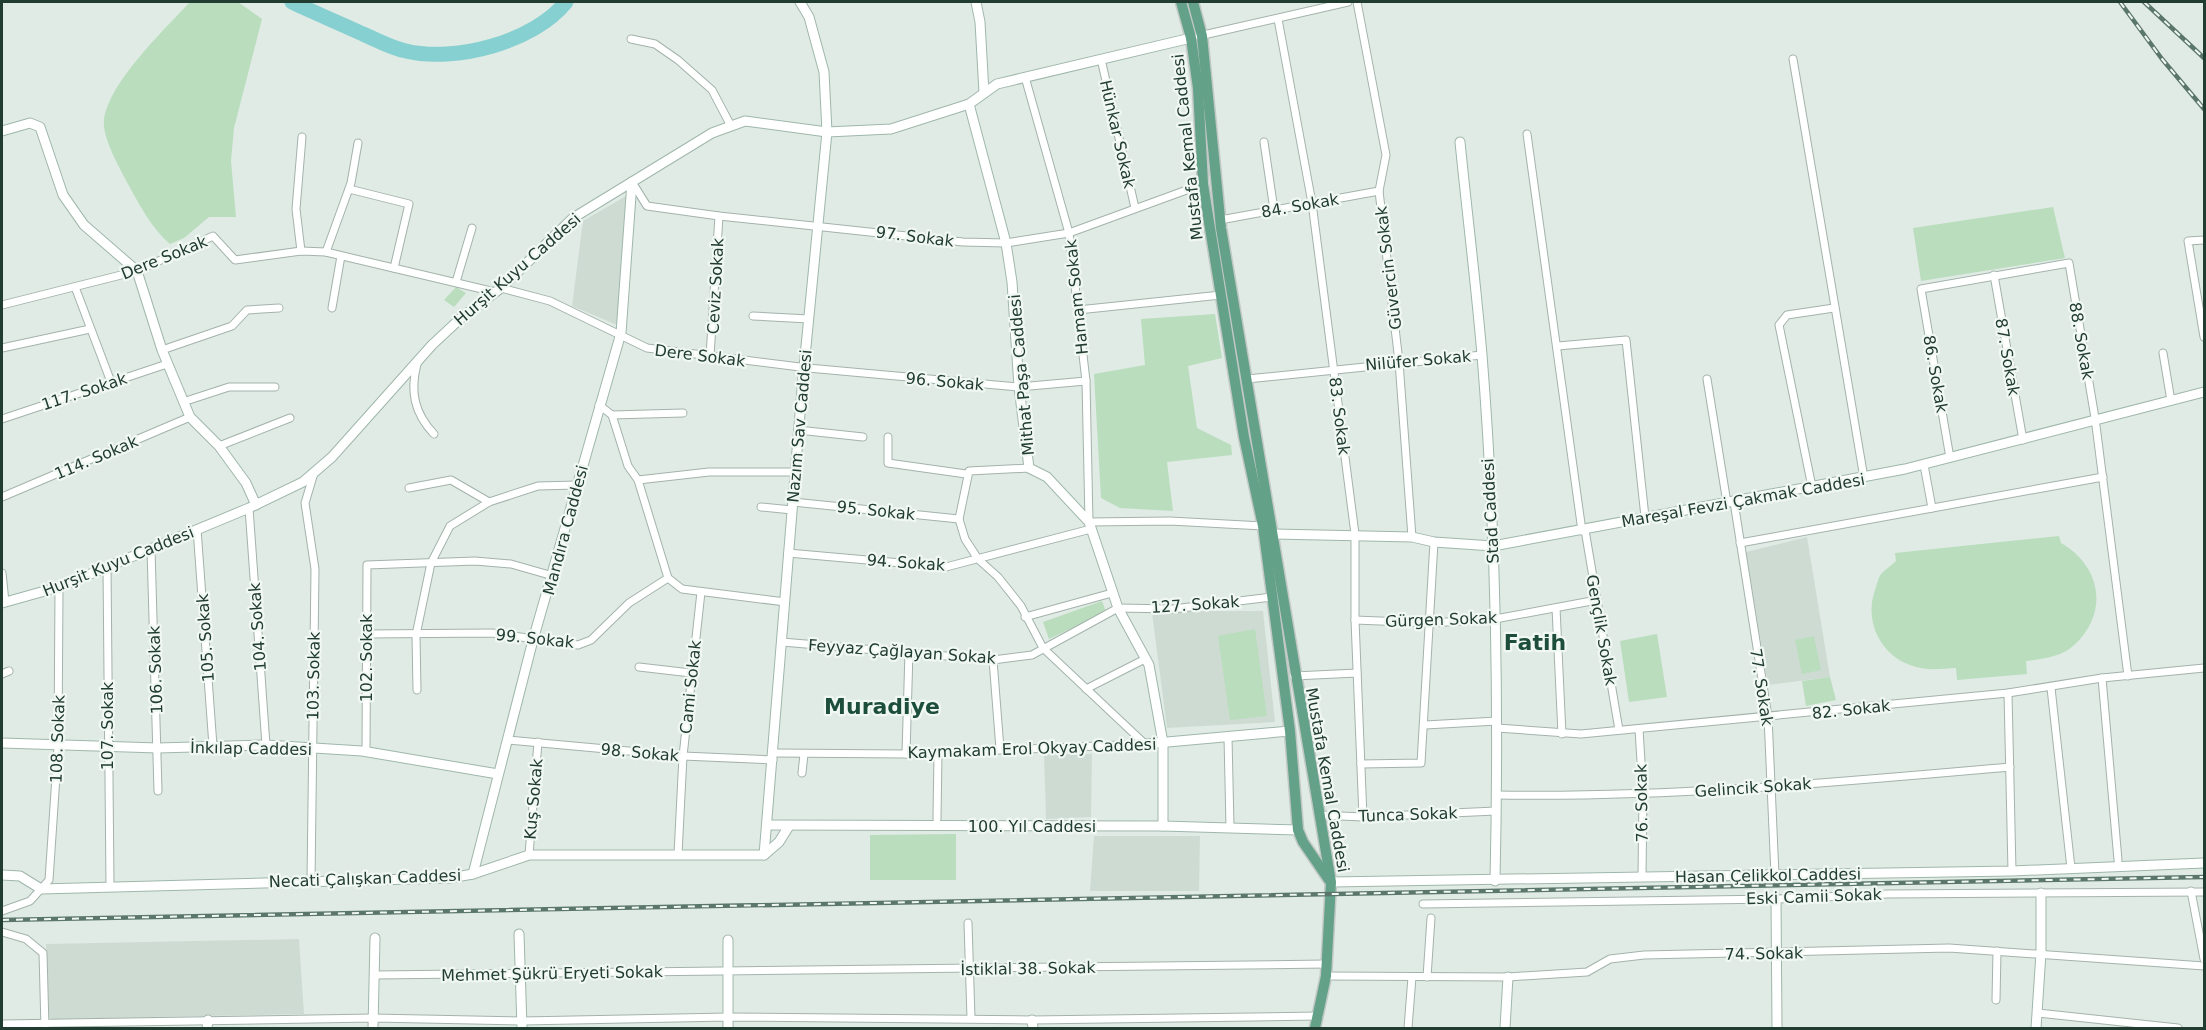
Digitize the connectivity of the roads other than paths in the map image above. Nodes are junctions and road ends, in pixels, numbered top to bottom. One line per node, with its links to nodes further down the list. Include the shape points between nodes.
1 (800, 2): 17 (street, Nazım Sav Caddesi, via 809,17 824,72)
2 (976, 2): 13 (street)
3 (1181, 2): 8 (main road, Mustafa Kemal Caddesi)
4 (1193, 2): 8 (main road, Mustafa Kemal Caddesi)
5 (1347, 2): 7 (street)
6 (1357, 2): 26 (street, Güvercin Sokak, via 1386,155)
7 (1278, 19): 8 (street); 27 (street, 83. Sokak)
8 (1196, 37): 10 (street, Hurşit Kuyu Caddesi); 24 (main road, Mustafa Kemal Caddesi); 31 (main road, Mustafa Kemal Caddesi)
9 (631, 39): 15 (street, via 655,44 678,60 712,90)
10 (1101, 59): 12 (street, Hurşit Kuyu Caddesi); 28 (street, Hünkar Sokak)
11 (1793, 59): 50 (street)
12 (1025, 77): 13 (street, Hurşit Kuyu Caddesi, via 997,84); 34 (street, Hamam Sokak)
13 (984, 93): 14 (street, Hurşit Kuyu Caddesi)
14 (969, 104): 17 (street, Hurşit Kuyu Caddesi, via 891,129); 36 (street, Mithat Paşa Caddesi)
15 (731, 126): 17 (street, Hurşit Kuyu Caddesi, via 745,121); 23 (street, Hurşit Kuyu Caddesi, via 712,133)
16 (2, 131): 41 (street, via 30,123 40,127 63,195 84,225)
17 (827, 132): 32 (street, Nazım Sav Caddesi)
18 (1527, 134): 57 (street)
19 (302, 137): 37 (street, via 296,209)
20 (1264, 141): 29 (street)
21 (1460, 142): 61 (street, Stad Caddesi)
22 (358, 143): 25 (street)
23 (632, 182): 30 (street, 97. Sokak, via 647,206); 45 (street, Hurşit Kuyu Caddesi, via 573,218); 55 (street, Mandıra Caddesi)
24 (1203, 184): 28 (street, 97. Sokak); 46 (main road, Mustafa Kemal Caddesi)
25 (349, 189): 38 (street); 40 (street, via 409,204)
26 (1379, 191): 27 (street, 84. Sokak); 66 (street, Güvercin Sokak)
27 (1312, 203): 29 (street, 84. Sokak); 69 (street, 83. Sokak)
28 (1135, 208): 34 (street, 97. Sokak)
29 (1274, 210): 31 (street, 84. Sokak)
30 (719, 216): 32 (street, 97. Sokak); 62 (street, Ceviz Sokak)
31 (1220, 220): 63 (main road, Mustafa Kemal Caddesi)
32 (819, 227): 36 (street, 97. Sokak); 53 (street, Nazım Sav Caddesi)
33 (472, 228): 43 (street)
34 (1069, 233): 36 (street, 97. Sokak); 51 (street, Hamam Sokak)
35 (2205, 240): 56 (street, via 2188,241)
36 (1006, 243): 75 (street, Mithat Paşa Caddesi)
37 (301, 251): 38 (street, Dere Sokak); 41 (street, Dere Sokak, via 235,260 213,236)
38 (326, 252): 39 (street, Dere Sokak)
39 (341, 256): 40 (street, Dere Sokak); 49 (street)
40 (394, 268): 43 (street, Dere Sokak)
41 (136, 271): 44 (street, Dere Sokak); 59 (street)
42 (1994, 275): 84 (street, 88. Sokak, via 2069,263); 92 (street, 87. Sokak); 94 (street, 86. Sokak, via 1921,289)
43 (456, 282): 45 (street, Dere Sokak)
44 (75, 287): 47 (street, Dere Sokak); 54 (street)
45 (498, 290): 55 (street, Dere Sokak, via 550,301); 64 (street, Hurşit Kuyu Caddesi, via 462,317)
46 (1221, 295): 51 (street); 65 (main road, Mustafa Kemal Caddesi)
47 (2, 305)
48 (279, 308): 59 (street, via 247,310 232,326)
49 (332, 308)
50 (1834, 308): 101 (street); 104 (street, via 1787,315 1779,326)
51 (1078, 310): 72 (street, Hamam Sokak)
52 (753, 316): 53 (street)
53 (809, 319): 68 (street, Nazım Sav Caddesi)
54 (90, 329): 58 (street); 73 (street)
55 (621, 333): 62 (street, Dere Sokak, via 647,348); 79 (street, Mandıra Caddesi)
56 (2205, 338)
57 (1558, 346): 113 (street, via 1626,340); 118 (street)
58 (2, 348)
59 (162, 351): 67 (street)
60 (2163, 353): 77 (street)
61 (1482, 355): 66 (street, Nilüfer Sokak); 124 (street, Stad Caddesi)
62 (710, 356): 68 (street, Dere Sokak)
63 (1244, 360): 65 (main road); 70 (main road, Mustafa Kemal Caddesi)
64 (418, 361): 87 (street, via 412,381 414,398 418,414); 99 (street, Hurşit Kuyu Caddesi, via 333,457)
65 (1232, 362): 91 (main road, Mustafa Kemal Caddesi)
66 (1399, 362): 69 (street, Nilüfer Sokak); 121 (street, Güvercin Sokak)
67 (167, 364): 73 (street, 117. Sokak); 78 (street)
68 (804, 368): 75 (street, 96. Sokak); 86 (street, Nazım Sav Caddesi)
69 (1333, 368): 70 (street, Nilüfer Sokak); 120 (street, 83. Sokak)
70 (1247, 379): 88 (main road, Mustafa Kemal Caddesi)
71 (1707, 379): 108 (street, 77. Sokak)
72 (1086, 381): 75 (street, 96. Sokak); 115 (street, Hamam Sokak)
73 (111, 382): 85 (street, 117. Sokak)
74 (275, 387): 78 (street, via 229,387)
75 (1019, 387): 96 (street, Mithat Paşa Caddesi)
76 (2205, 392): 77 (street, Mareşal Fevzi Çakmak Caddesi)
77 (2171, 401): 84 (street, Mareşal Fevzi Çakmak Caddesi)
78 (183, 402): 82 (street)
79 (598, 405): 81 (street); 103 (street, Mandıra Caddesi)
80 (683, 413): 81 (street)
81 (612, 415): 102 (street, via 628,466)
82 (190, 417): 93 (street); 106 (street, 114. Sokak)
83 (290, 418): 93 (street)
84 (2095, 418): 92 (street, Mareşal Fevzi Çakmak Caddesi); 100 (street, 88. Sokak)
85 (2, 419)
86 (798, 430): 89 (street); 97 (street, Nazım Sav Caddesi)
87 (434, 434)
88 (1257, 435): 91 (main road); 119 (main road, Mustafa Kemal Caddesi)
89 (863, 436)
90 (888, 437): 98 (street, via 888,463)
91 (1244, 437): 116 (main road, Mustafa Kemal Caddesi)
92 (2023, 440): 94 (street, Mareşal Fevzi Çakmak Caddesi)
93 (219, 446): 110 (street, via 246,483)
94 (1950, 458): 95 (street, Mareşal Fevzi Çakmak Caddesi)
95 (1924, 465): 101 (street, Mareşal Fevzi Çakmak Caddesi); 112 (street)
96 (1029, 468): 98 (street); 115 (street, Mithat Paşa Caddesi, via 1047,477)
97 (795, 472): 102 (street, via 709,472); 109 (street, Nazım Sav Caddesi)
98 (968, 472): 114 (street)
99 (314, 473): 110 (street, Hurşit Kuyu Caddesi, via 303,483); 183 (street, 103. Sokak, via 305,503 315,569)
100 (2103, 477): 112 (street); 159 (street, 88. Sokak)
101 (1864, 478): 104 (street, Mareşal Fevzi Çakmak Caddesi)
102 (638, 480): 132 (street)
103 (577, 485): 107 (street, via 537,486); 131 (street, Mandıra Caddesi)
104 (1812, 487): 108 (street, Mareşal Fevzi Çakmak Caddesi)
105 (409, 488): 107 (street, via 451,480)
106 (2, 497)
107 (489, 502): 128 (street, via 450,526)
108 (1730, 502): 113 (street, Mareşal Fevzi Çakmak Caddesi); 123 (street, 77. Sokak)
109 (792, 506): 111 (street, 95. Sokak); 114 (street, 95. Sokak); 126 (street, Nazım Sav Caddesi)
110 (253, 507): 117 (street, Hurşit Kuyu Caddesi); 178 (street, 104. Sokak)
111 (761, 507)
112 (1932, 508): 123 (street)
113 (1645, 517): 118 (street, Mareşal Fevzi Çakmak Caddesi)
114 (959, 519): 127 (street)
115 (1090, 526): 116 (street, 94. Sokak, via 1170,521); 127 (street, 94. Sokak); 135 (street, Mithat Paşa Caddesi)
116 (1263, 526): 119 (main road); 136 (main road, Mustafa Kemal Caddesi)
117 (196, 529): 125 (street, Hurşit Kuyu Caddesi); 179 (street, 105. Sokak)
118 (1583, 531): 124 (street, Mareşal Fevzi Çakmak Caddesi); 137 (street, Gençlik Sokak)
119 (1274, 534): 120 (street, Mareşal Fevzi Çakmak Caddesi); 158 (main road, Mustafa Kemal Caddesi)
120 (1355, 534): 121 (street, Mareşal Fevzi Çakmak Caddesi); 144 (street, 83. Sokak)
121 (1413, 537): 122 (street, Mareşal Fevzi Çakmak Caddesi)
122 (1434, 542): 124 (street, Mareşal Fevzi Çakmak Caddesi); 145 (street)
123 (1740, 543): 165 (street, 77. Sokak)
124 (1493, 546): 143 (street, Stad Caddesi)
125 (151, 549): 129 (street, Hurşit Kuyu Caddesi); 182 (street, 106. Sokak)
126 (788, 553): 127 (street, 94. Sokak, via 946,567); 139 (street, Nazım Sav Caddesi)
127 (978, 560): 142 (street, via 998,577)
128 (431, 562): 131 (street, via 511,564); 146 (street, 102. Sokak, via 367,565); 147 (street)
129 (107, 567): 133 (street, Hurşit Kuyu Caddesi); 181 (street, 107. Sokak)
130 (2, 573): 138 (street)
131 (553, 576): 148 (street, Mandıra Caddesi)
132 (668, 578): 134 (street, via 682,589); 148 (street, 99. Sokak, via 629,603 591,640 578,645)
133 (59, 587): 138 (street, Hurşit Kuyu Caddesi); 180 (street, 108. Sokak)
134 (701, 592): 139 (street); 156 (street, Cami Sokak)
135 (1112, 593): 140 (street, Mithat Paşa Caddesi); 142 (street)
136 (1272, 597): 140 (street, 127. Sokak, via 1173,609); 170 (main road, Mustafa Kemal Caddesi)
137 (1597, 600): 141 (street, Gürgen Sokak); 169 (street, Gençlik Sokak)
138 (3, 602)
139 (785, 602): 149 (street, Nazım Sav Caddesi)
140 (1119, 608): 150 (street, Feyyaz Çağlayan Sokak); 152 (street, Mithat Paşa Caddesi)
141 (1556, 608): 143 (street, Gürgen Sokak); 171 (street)
142 (1025, 617): 150 (street)
143 (1495, 619): 145 (street, Gürgen Sokak); 167 (street, Stad Caddesi)
144 (1355, 620): 145 (street, Gürgen Sokak); 157 (street, 83. Sokak)
145 (1430, 623): 166 (street)
146 (366, 634): 147 (street, 99. Sokak); 185 (street, 102. Sokak)
147 (416, 635): 148 (street, 99. Sokak, via 492,633); 163 (street)
148 (533, 640): 173 (street, Mandıra Caddesi)
149 (782, 642): 151 (street, Feyyaz Çağlayan Sokak); 190 (street, Nazım Sav Caddesi)
150 (1043, 648): 153 (street, Feyyaz Çağlayan Sokak, via 1032,655); 162 (street)
151 (909, 651): 153 (street, Feyyaz Çağlayan Sokak); 188 (street)
152 (1145, 659): 162 (street); 176 (street, Mithat Paşa Caddesi, via 1153,682)
153 (993, 660): 184 (street)
154 (639, 667): 156 (street)
155 (2205, 668): 159 (street, 82. Sokak)
156 (691, 673): 189 (street, Cami Sokak)
157 (1357, 673): 158 (street); 191 (street, 83. Sokak)
158 (1294, 676): 200 (main road, Mustafa Kemal Caddesi)
159 (2128, 676): 160 (street, 82. Sokak)
160 (2102, 678): 161 (street, 82. Sokak); 213 (street)
161 (2051, 688): 164 (street, 82. Sokak); 215 (street)
162 (1086, 689): 177 (street)
163 (417, 690)
164 (2008, 693): 165 (street, 82. Sokak); 192 (street)
165 (1768, 717): 168 (street, 82. Sokak); 195 (street, 77. Sokak)
166 (1425, 725): 167 (street, 82. Sokak); 191 (street, via 1421,763)
167 (1497, 725): 171 (street, 82. Sokak); 198 (street, Stad Caddesi)
168 (1639, 729): 169 (street, 82. Sokak); 197 (street, 76. Sokak)
169 (1619, 730): 171 (street, 82. Sokak)
170 (1290, 731): 172 (street, Kaymakam Erol Okyay Caddesi); 204 (main road, Mustafa Kemal Caddesi)
171 (1562, 734)
172 (1228, 737): 176 (street, Kaymakam Erol Okyay Caddesi); 207 (street)
173 (508, 740): 174 (street, 98. Sokak); 194 (street, Mandıra Caddesi)
174 (538, 742): 189 (street, 98. Sokak); 211 (street, Kuş Sokak)
175 (2, 743): 180 (street, İnkılap Caddesi)
176 (1163, 743): 177 (street, Kaymakam Erol Okyay Caddesi); 206 (street, Mithat Paşa Caddesi)
177 (1145, 744): 184 (street, Kaymakam Erol Okyay Caddesi)
178 (266, 745): 179 (street, İnkılap Caddesi); 183 (street, İnkılap Caddesi)
179 (213, 746): 182 (street, İnkılap Caddesi)
180 (58, 747): 181 (street, İnkılap Caddesi); 225 (street, 108. Sokak, via 49,880)
181 (106, 747): 182 (street, İnkılap Caddesi); 224 (street, 107. Sokak)
182 (158, 748): 196 (street, 106. Sokak)
183 (313, 748): 185 (street, İnkılap Caddesi); 221 (street, 103. Sokak)
184 (1000, 749): 186 (street, Kaymakam Erol Okyay Caddesi)
185 (366, 752): 194 (street, İnkılap Caddesi)
186 (938, 752): 188 (street, Kaymakam Erol Okyay Caddesi); 202 (street)
187 (804, 754): 188 (street, Kaymakam Erol Okyay Caddesi); 190 (street, Kaymakam Erol Okyay Caddesi); 193 (street)
188 (906, 754)
189 (683, 756): 190 (street, 98. Sokak); 210 (street, Cami Sokak)
190 (774, 756): 203 (street, Nazım Sav Caddesi)
191 (1361, 764): 201 (street, 83. Sokak)
192 (2010, 767): 195 (street, Gelincik Sokak); 216 (street)
193 (802, 773)
194 (498, 774): 217 (street, Mandıra Caddesi)
195 (1773, 787): 197 (street, Gelincik Sokak); 219 (street, 77. Sokak)
196 (158, 791)
197 (1643, 794): 198 (street, Gelincik Sokak); 220 (street, 76. Sokak)
198 (1497, 795): 199 (street, Stad Caddesi)
199 (1496, 811): 201 (street, Tunca Sokak); 222 (street, Stad Caddesi)
200 (1319, 815): 201 (street, Tunca Sokak); 204 (main road); 208 (main road, Mustafa Kemal Caddesi)
201 (1363, 817)
202 (937, 819)
203 (767, 825): 205 (street, 100. Yıl Caddesi); 212 (street, Nazım Sav Caddesi)
204 (1298, 825): 207 (street, 100. Yıl Caddesi); 209 (main road, Mustafa Kemal Caddesi)
205 (789, 826): 206 (street, 100. Yıl Caddesi); 212 (street, via 779,842)
206 (1163, 826): 207 (street, 100. Yıl Caddesi)
207 (1230, 827)
208 (1323, 840): 209 (main road); 223 (main road, Mustafa Kemal Caddesi)
209 (1303, 843): 223 (main road, Mustafa Kemal Caddesi)
210 (678, 854): 211 (street, Necati Çalışkan Caddesi); 212 (street, Necati Çalışkan Caddesi)
211 (529, 855): 217 (street, Necati Çalışkan Caddesi)
212 (760, 855)
213 (2118, 860)
214 (2205, 863): 215 (street, Hasan Çelikkol Caddesi)
215 (2071, 868): 216 (street, Hasan Çelikkol Caddesi)
216 (2012, 871): 219 (street, Hasan Çelikkol Caddesi)
217 (473, 874): 221 (street, Necati Çalışkan Caddesi, via 450,878)
218 (2, 875): 225 (street, via 20,876)
219 (1775, 875): 220 (street, Hasan Çelikkol Caddesi)
220 (1642, 878): 222 (street, Hasan Çelikkol Caddesi)
221 (312, 880): 224 (street, Necati Çalışkan Caddesi)
222 (1495, 881): 223 (street, Hasan Çelikkol Caddesi)
223 (1331, 882): 242 (main road)
224 (110, 885): 225 (street, Necati Çalışkan Caddesi)
225 (41, 889): 231 (street, via 30,901)
226 (2191, 891): 227 (street, Eski Camii Sokak); 228 (street, Eski Camii Sokak); 241 (street)
227 (2205, 892)
228 (2041, 893): 229 (street, Eski Camii Sokak); 239 (street)
229 (1776, 899): 230 (street, Eski Camii Sokak); 240 (street)
230 (1424, 904)
231 (2, 911)
232 (1431, 918): 250 (street)
233 (968, 923): 244 (street)
234 (2, 932): 262 (street, via 26,939 45,953)
235 (519, 934): 246 (street)
236 (375, 938): 247 (street)
237 (728, 940): 245 (street)
238 (1997, 951): 239 (street, 74. Sokak); 240 (street, 74. Sokak, via 1949,948); 252 (street)
239 (2041, 953): 243 (street, 74. Sokak); 253 (street)
240 (1777, 954): 251 (street, 74. Sokak, via 1644,955 1610,959 1587,972); 268 (street)
241 (2205, 959)
242 (1327, 964): 244 (street, İstiklal 38. Sokak); 248 (main road)
243 (2205, 966)
244 (970, 969): 245 (street, İstiklal 38. Sokak); 257 (street)
245 (729, 970): 246 (street, Mehmet Şükrü Eryeti Sokak); 255 (street)
246 (520, 974): 247 (street, Mehmet Şükrü Eryeti Sokak); 261 (street)
247 (375, 975): 256 (street)
248 (1326, 976): 249 (street, 74. Sokak); 254 (main road)
249 (1412, 977): 250 (street, 74. Sokak); 266 (street)
250 (1427, 977): 251 (street, 74. Sokak)
251 (1508, 977): 267 (street)
252 (1996, 1000)
253 (2038, 1012): 269 (street); 270 (street)
254 (1319, 1016): 260 (street); 265 (main road)
255 (728, 1017): 257 (street); 261 (street); 264 (street)
256 (373, 1018): 259 (street); 261 (street); 263 (street)
257 (971, 1018): 260 (street)
258 (2, 1024): 262 (street)
259 (207, 1024): 262 (street)
260 (1033, 1024)
261 (522, 1025)
262 (45, 1026)
263 (373, 1029)
264 (728, 1029)
265 (1316, 1029)
266 (1408, 1029)
267 (1505, 1029)
268 (1777, 1029)
269 (2036, 1029)
270 (2178, 1029)

